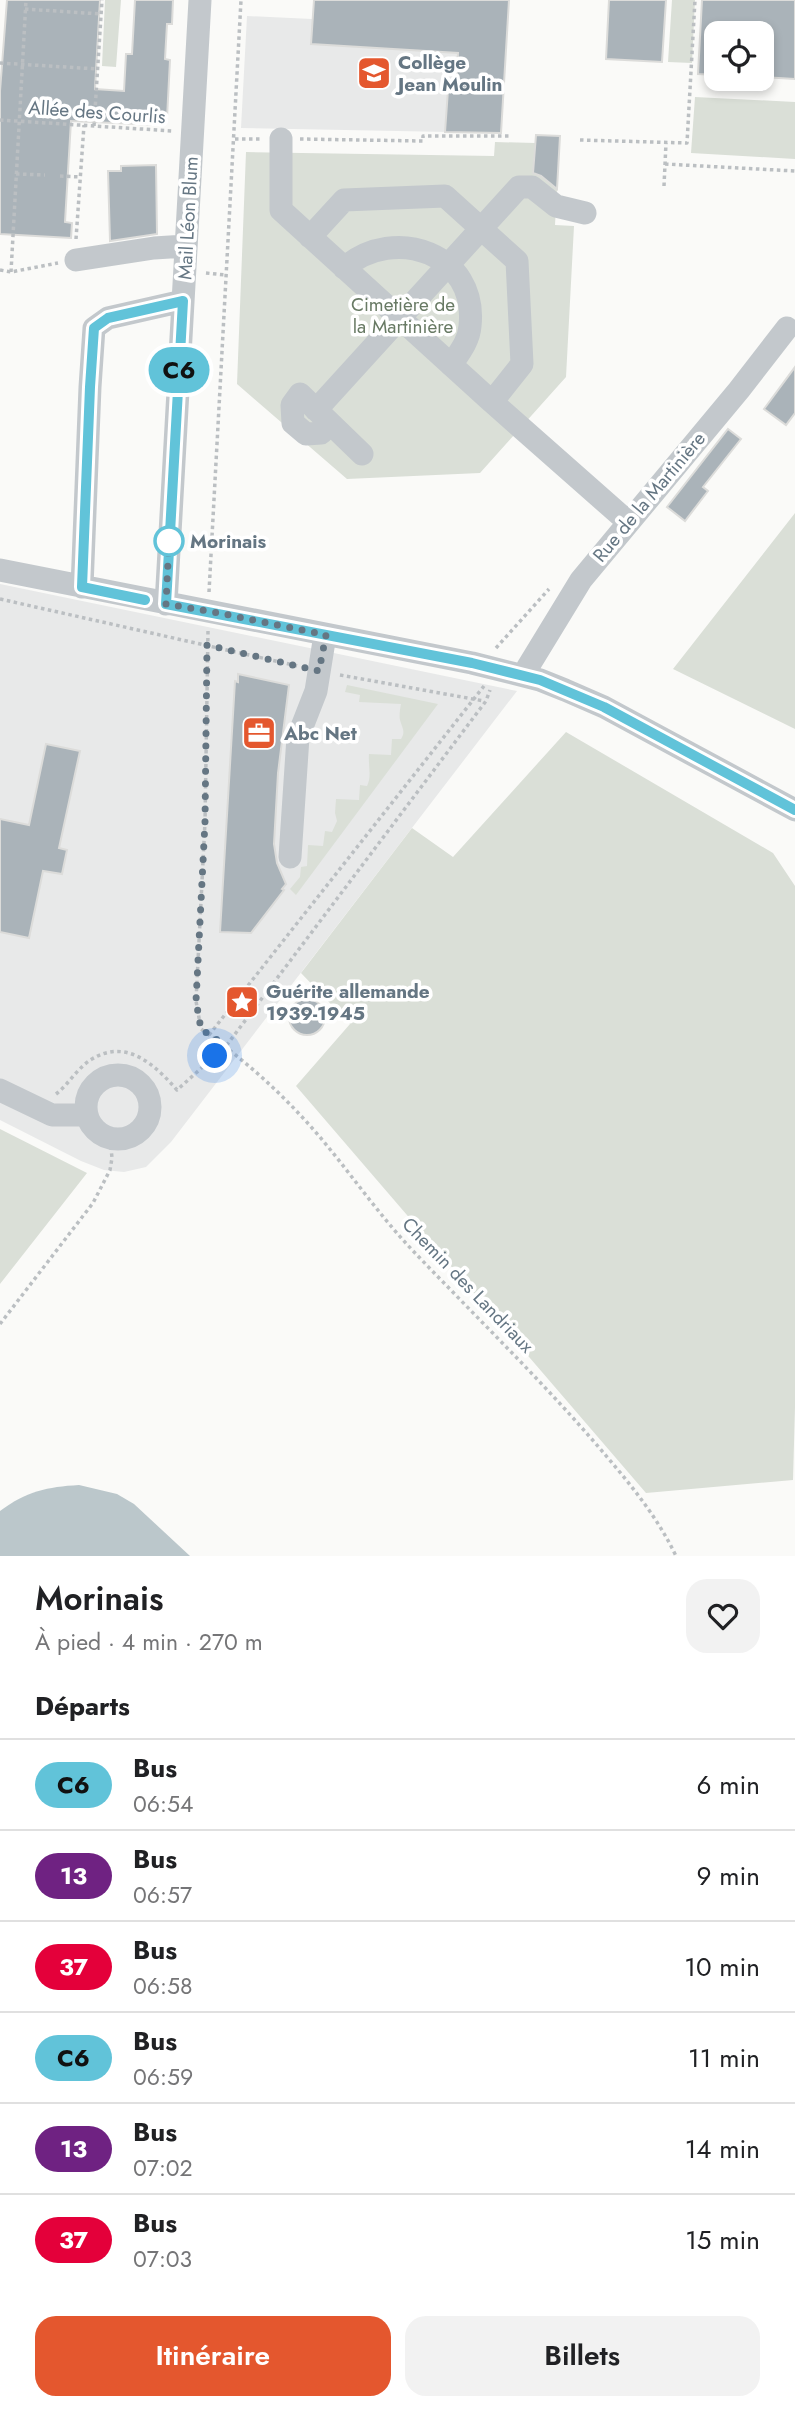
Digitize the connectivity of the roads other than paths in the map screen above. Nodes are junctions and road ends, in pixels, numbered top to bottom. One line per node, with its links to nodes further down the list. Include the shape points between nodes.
1 (200, 0): 6 (street, Mail Léon Blum)
2 (281, 139): 5 (street, via 281,210)
3 (585, 213): 4 (street, via 556,206 532,187 519,187)
4 (482, 228): 5 (street, via 444,195 344,200); 8 (street); 14 (street, via 517,261 522,364)
5 (310, 236): 9 (street)
6 (186, 246): 7 (street); 10 (street, Mail Léon Blum)
7 (76, 260)
8 (447, 265): 9 (street, via 420,248 402,246 356,257); 11 (street); 13 (street, via 466,290 470,326)
9 (344, 268): 11 (street)
10 (183, 301): 18 (street, via 108,318 94,328); 19 (street, Mail Léon Blum)
11 (399, 317): 13 (street); 15 (street, via 323,417)
12 (787, 328): 16 (street, Rue de la Martinière)
13 (451, 365): 14 (street)
14 (492, 402): 16 (street)
15 (362, 454)
16 (628, 522): 21 (street, Rue de la Martinière, via 580,580)
17 (0, 570): 18 (street)
18 (82, 587): 19 (street)
19 (166, 604): 20 (street)
20 (326, 635): 21 (street); 23 (street, via 316,691 298,737)
21 (523, 675): 22 (street, via 604,707)
22 (795, 810)
23 (290, 857)
24 (0, 1090): 25 (street, via 52,1115)
25 (86, 1115): 25 (street, via 91,1089 118,1075 141,1084 149,1100 146,1121 126,1138 100,1133)

